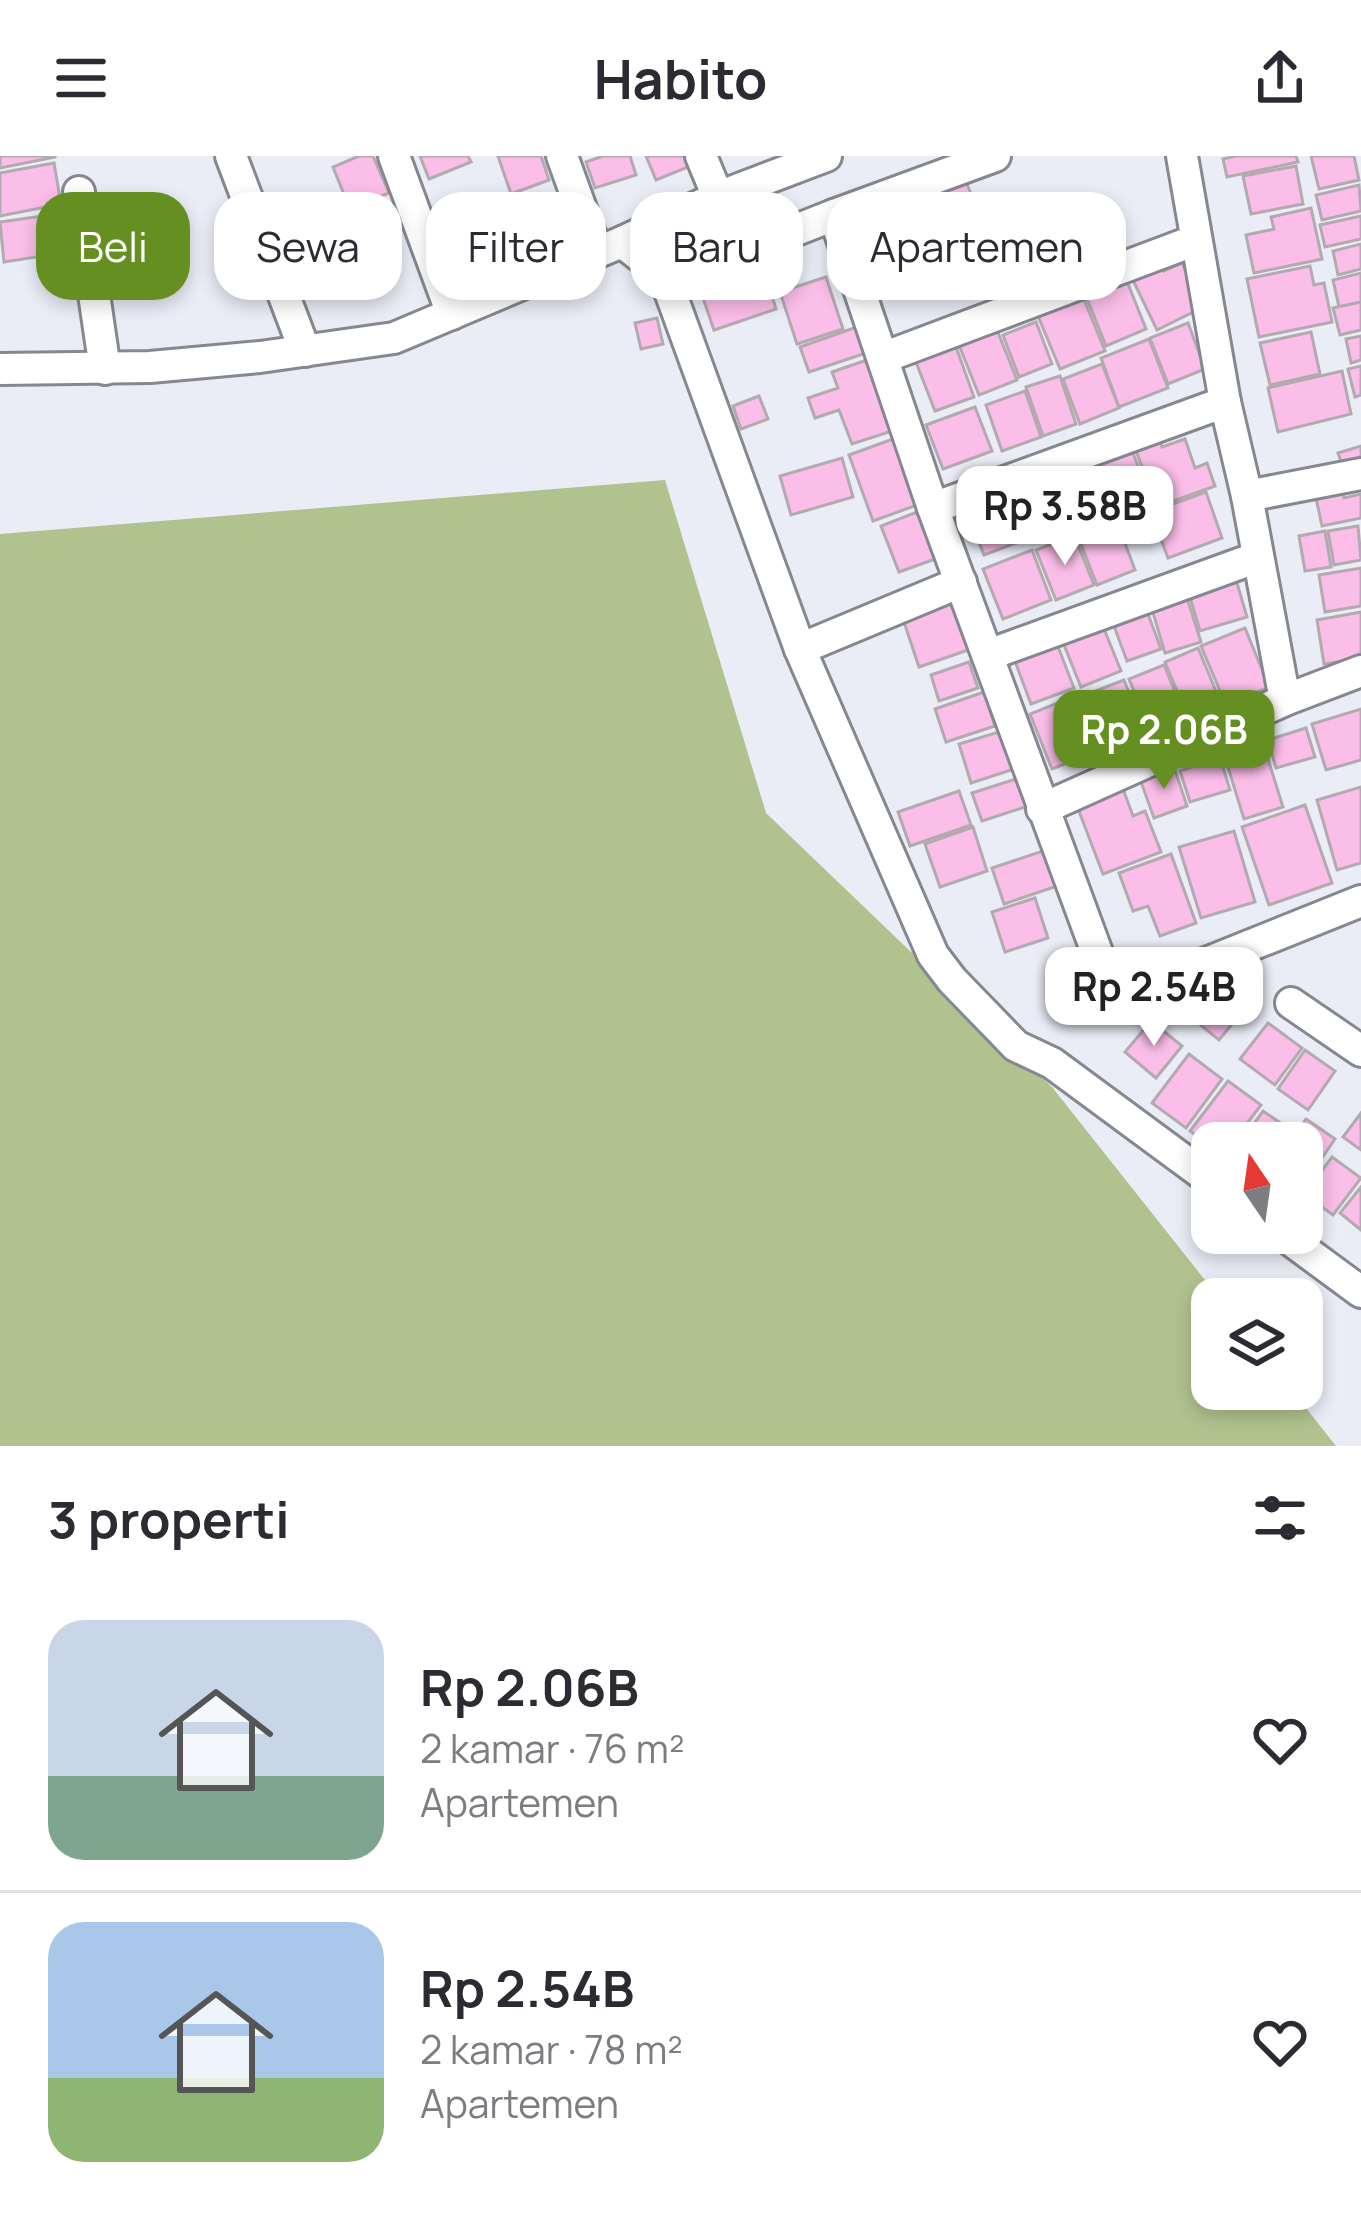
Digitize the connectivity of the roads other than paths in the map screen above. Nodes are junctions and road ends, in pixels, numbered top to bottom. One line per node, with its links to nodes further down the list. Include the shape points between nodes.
1 (231, 156): 19 (street)
2 (394, 156): 18 (street)
3 (562, 156): 13 (street)
4 (700, 156): 8 (street)
5 (826, 156): 9 (street)
6 (995, 156): 10 (street)
7 (1182, 156): 12 (street)
8 (716, 192)
9 (731, 192)
10 (897, 192)
11 (630, 237): 13 (street)
12 (1196, 240): 20 (street); 23 (street)
13 (609, 246): 14 (street); 18 (street)
14 (630, 257)
15 (95, 300): 22 (street)
16 (673, 300): 29 (street)
17 (865, 300): 20 (street)
18 (452, 314): 19 (street, via 394,338)
19 (305, 351): 22 (street)
20 (885, 357): 26 (street)
21 (0, 369): 22 (street)
22 (105, 369)
23 (1225, 402): 25 (street); 26 (street)
24 (1361, 474): 25 (street)
25 (1247, 496): 27 (street)
26 (933, 508): 28 (street)
27 (1258, 557): 30 (street); 32 (street)
28 (961, 582): 29 (street); 30 (street)
29 (800, 649): 37 (street, via 933,955 1016,1046 1052,1063)
30 (988, 655): 33 (street)
31 (1361, 671): 32 (street)
32 (1285, 700): 33 (street)
33 (1042, 809): 34 (street, via 1106,976 1131,992)
34 (1361, 901)
35 (1291, 1003): 36 (street)
36 (1361, 1051)
37 (1191, 1166)
38 (1309, 1254): 39 (street)
39 (1361, 1292)

